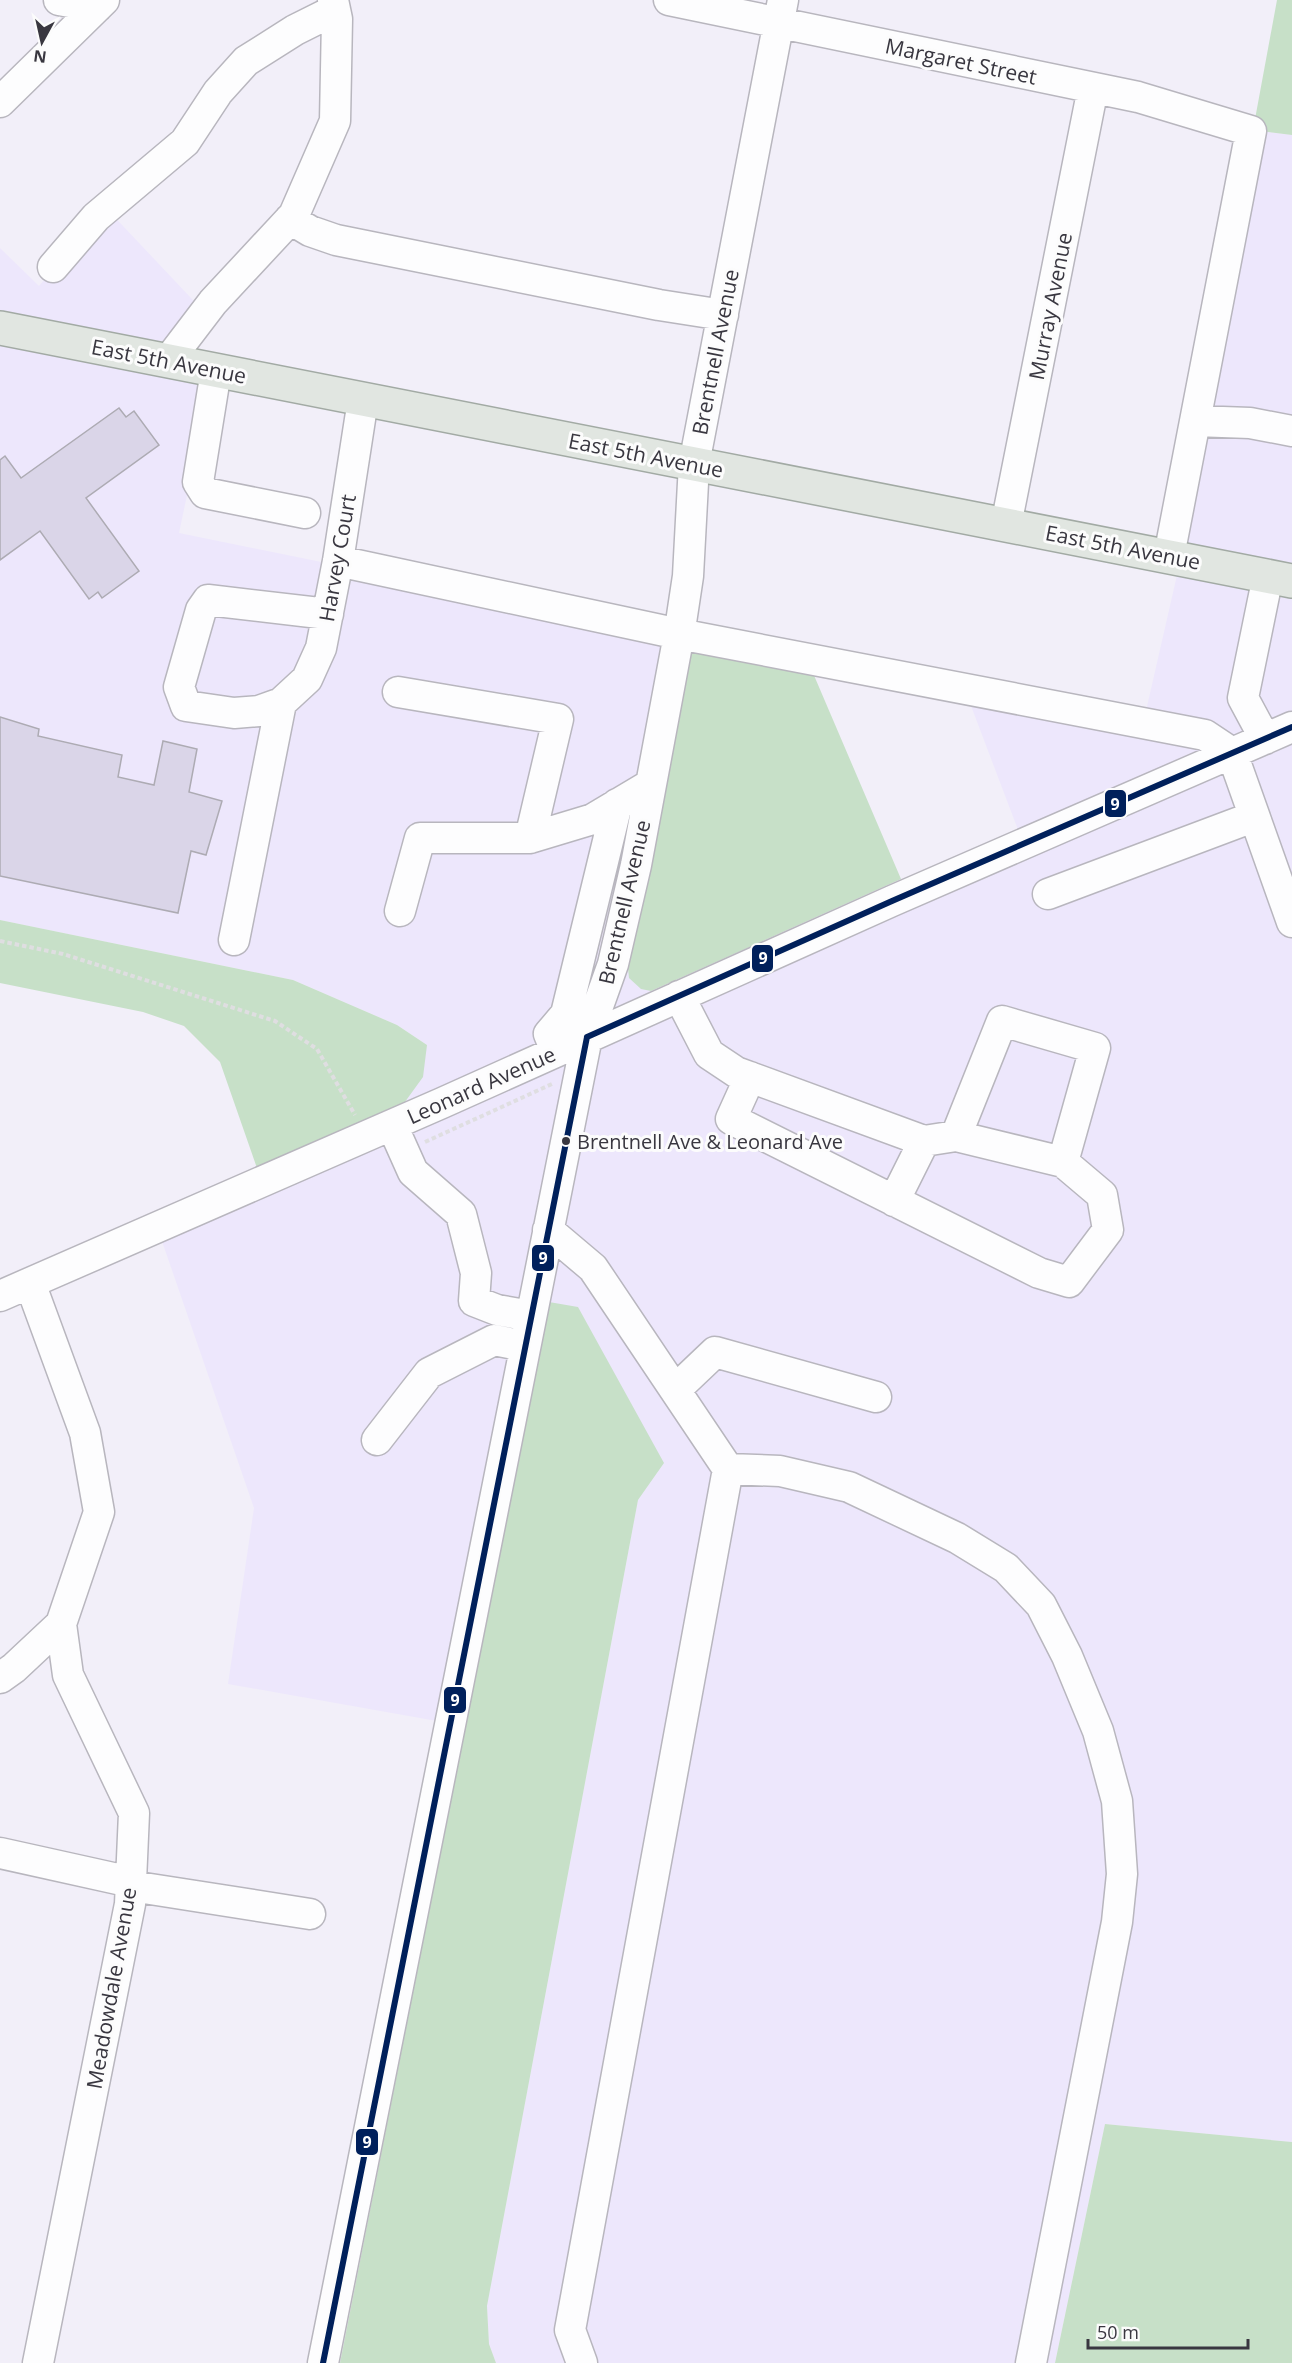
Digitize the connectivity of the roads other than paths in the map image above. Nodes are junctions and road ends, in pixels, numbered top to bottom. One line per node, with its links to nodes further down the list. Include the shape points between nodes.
1 (59, 0): 3 (street)
2 (669, 0): 5 (street, Margaret Street)
3 (101, 4): 7 (street)
4 (334, 5): 8 (street, via 335,121); 9 (street, via 246,61 218,92 185,142 96,217)
5 (781, 11): 6 (street, Margaret Street); 10 (street, Brentnell Avenue)
6 (1093, 88): 15 (street, Margaret Street, via 1138,97 1251,131); 19 (street, Murray Avenue)
7 (0, 102)
8 (290, 219): 10 (street, via 336,240); 12 (street, via 213,302)
9 (53, 267)
10 (723, 315): 17 (street, Brentnell Avenue)
11 (0, 328): 12 (main road, East 5th Avenue)
12 (168, 361): 13 (main road, East 5th Avenue)
13 (216, 371): 14 (main road, East 5th Avenue); 18 (street, via 198,482 205,493)
14 (363, 400): 17 (main road, East 5th Avenue); 21 (street, Harvey Court)
15 (1195, 421): 16 (street, via 1250,423); 20 (street)
16 (1292, 431)
17 (694, 464): 19 (main road, East 5th Avenue); 24 (street, Brentnell Avenue, via 688,576)
18 (305, 513)
19 (1006, 525): 20 (main road, East 5th Avenue)
20 (1168, 556): 22 (main road, East 5th Avenue)
21 (338, 561): 23 (street, Harvey Court); 24 (street)
22 (1280, 578): 27 (street, via 1242,698)
23 (328, 614): 26 (street, Harvey Court, via 321,648 307,679); 26 (street, Harvey Court, via 208,600 201,610 179,687 186,706 234,713 259,711)
24 (679, 634): 28 (street, via 1205,735); 29 (street, Brentnell Avenue)
25 (398, 692): 32 (street, via 558,718)
26 (280, 703): 36 (street)
27 (1279, 733): 28 (street, Leonard Avenue)
28 (1232, 753): 31 (street); 39 (street, Leonard Avenue)
29 (650, 785): 30 (street); 38 (street, Brentnell Avenue)
30 (617, 804): 32 (street, via 593,819); 37 (street)
31 (1253, 817): 33 (street); 35 (street)
32 (530, 838): 34 (street, via 420,838)
33 (1048, 894)
34 (400, 911)
35 (1292, 922)
36 (234, 940)
37 (581, 956): 38 (street); 41 (street, via 566,1014 549,1034)
38 (614, 964): 40 (street, Brentnell Avenue)
39 (680, 996): 40 (street, Leonard Avenue); 42 (street, via 709,1054)
40 (587, 1037): 41 (street, Leonard Avenue); 48 (street, Brentnell Avenue)
41 (556, 1051): 44 (street, Leonard Avenue)
42 (750, 1077): 45 (street); 47 (street, via 731,1119)
43 (957, 1136): 45 (street); 46 (street); 46 (street, via 1002,1021 1095,1048)
44 (388, 1137): 49 (street, Leonard Avenue); 51 (street, via 413,1172 460,1214 476,1273 474,1300 496,1310)
45 (924, 1141): 47 (street)
46 (1063, 1162): 47 (street, via 1102,1195 1108,1230 1069,1282 1039,1273)
47 (894, 1201)
48 (548, 1230): 51 (street, Brentnell Avenue); 53 (street, via 593,1268)
49 (30, 1283): 50 (street, Leonard Avenue); 57 (street, via 85,1433 99,1512)
50 (0, 1296)
51 (531, 1316): 52 (street, Brentnell Avenue)
52 (525, 1347): 55 (street, via 494,1340 429,1373); 63 (street, Brentnell Avenue)
53 (675, 1390): 54 (street, via 716,1352); 56 (street)
54 (876, 1396)
55 (377, 1440)
56 (728, 1469): 64 (street, via 570,2330); 65 (street, via 780,1471 849,1487 957,1538 1006,1568 1041,1605 1098,1731 1117,1800 1122,1874 1117,1922)
57 (61, 1624): 58 (street); 60 (street, Meadowdale Avenue, via 68,1675 134,1813)
58 (0, 1678)
59 (0, 1853): 60 (street)
60 (131, 1884): 61 (street); 62 (street, Meadowdale Avenue, via 128,1916)
61 (310, 1914)
62 (38, 2363)
63 (323, 2363)
64 (582, 2363)
65 (1031, 2363)

